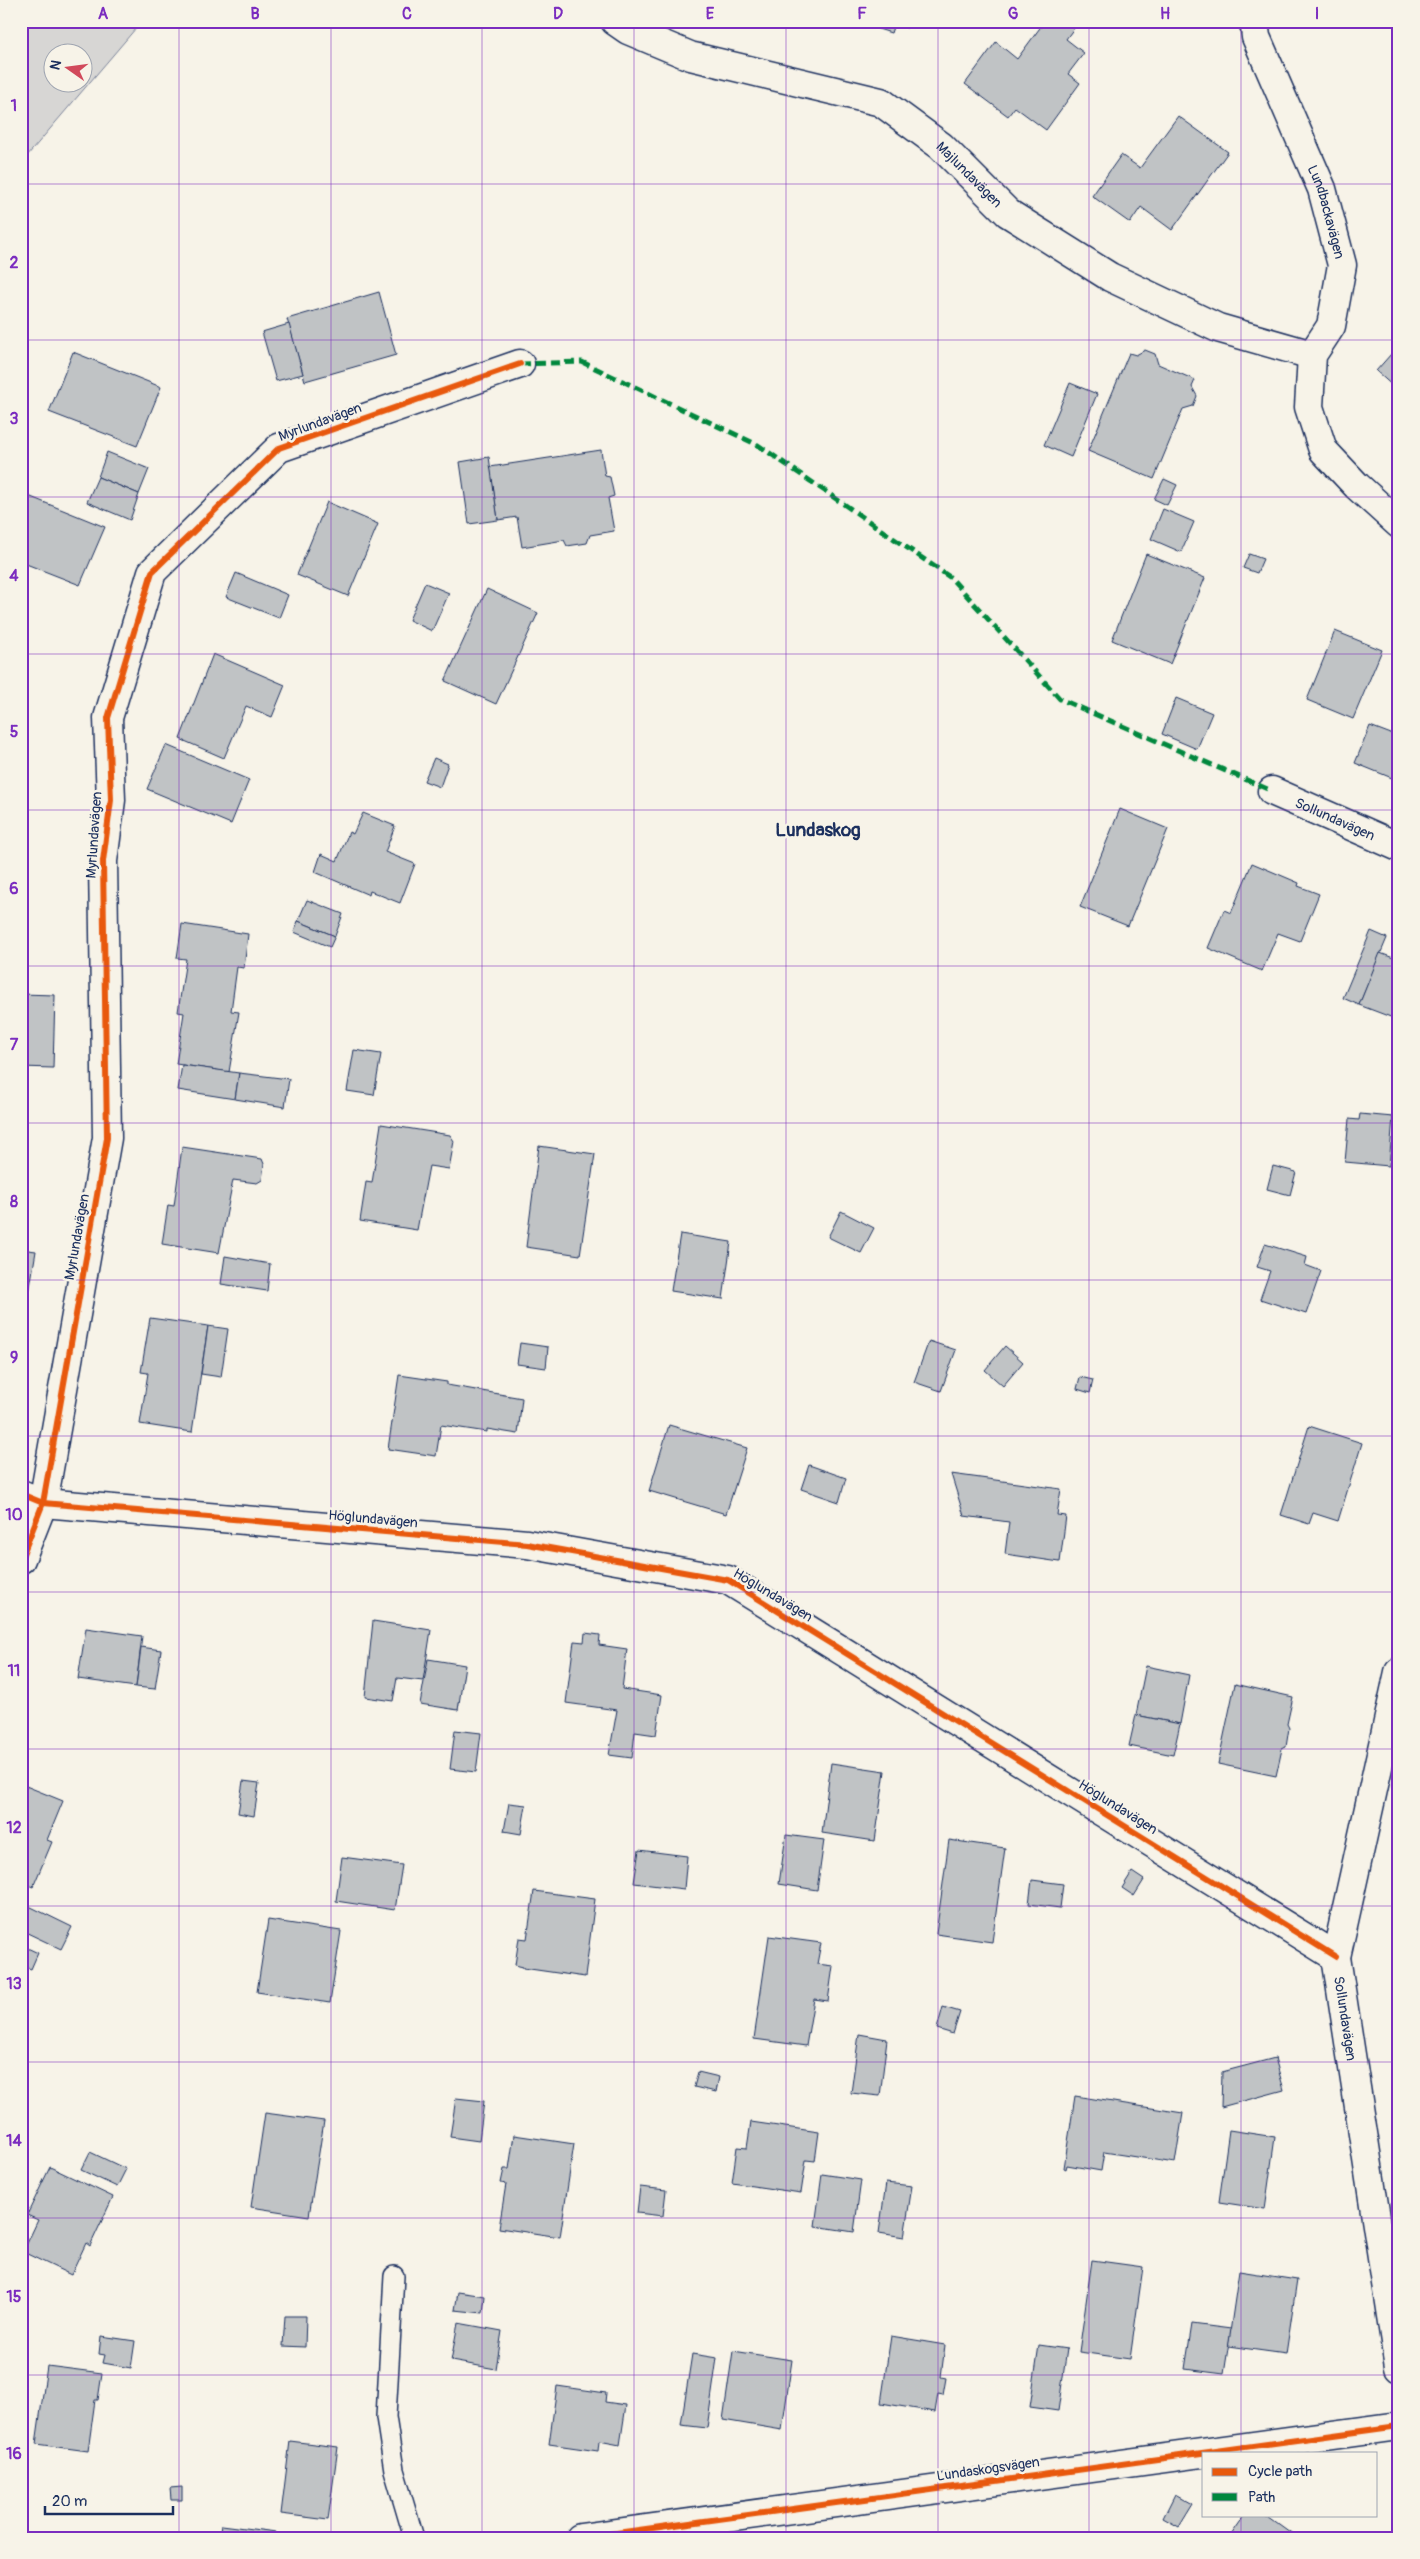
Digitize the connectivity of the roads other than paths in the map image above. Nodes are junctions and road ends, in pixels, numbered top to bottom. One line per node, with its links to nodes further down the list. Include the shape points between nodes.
1 (615, 21): 3 (street, Majlundavägen, via 628,30 690,56 880,102 941,146 1008,213 1110,277 1218,328)
2 (1254, 21): 3 (street, Lundbackavägen, via 1256,37 1322,189 1342,265 1332,326)
3 (1312, 355): 5 (street, via 1309,406 1323,450)
4 (520, 364): 8 (street, Myrlundavägen, via 279,448 152,572 108,718 111,800 103,861 107,1138)
5 (1399, 524)
6 (1272, 791): 7 (street, Sollundavägen)
7 (1399, 847)
8 (32, 1499): 9 (street, Myrlundavägen); 11 (street, Höglundavägen, via 527,1544 728,1580)
9 (21, 1559)
10 (1399, 1672): 11 (street, Sollundavägen)
11 (1336, 1957): 13 (street, Sollundavägen)
12 (394, 2276): 18 (lane, via 386,2417 394,2470)
13 (1399, 2368)
14 (1399, 2426): 15 (street, Lundaskogsvägen)
15 (1220, 2452)
16 (1202, 2455): 17 (street, Lundaskogsvägen)
17 (677, 2531): 19 (street, Lundaskogsvägen)
18 (414, 2538)
19 (580, 2538)

